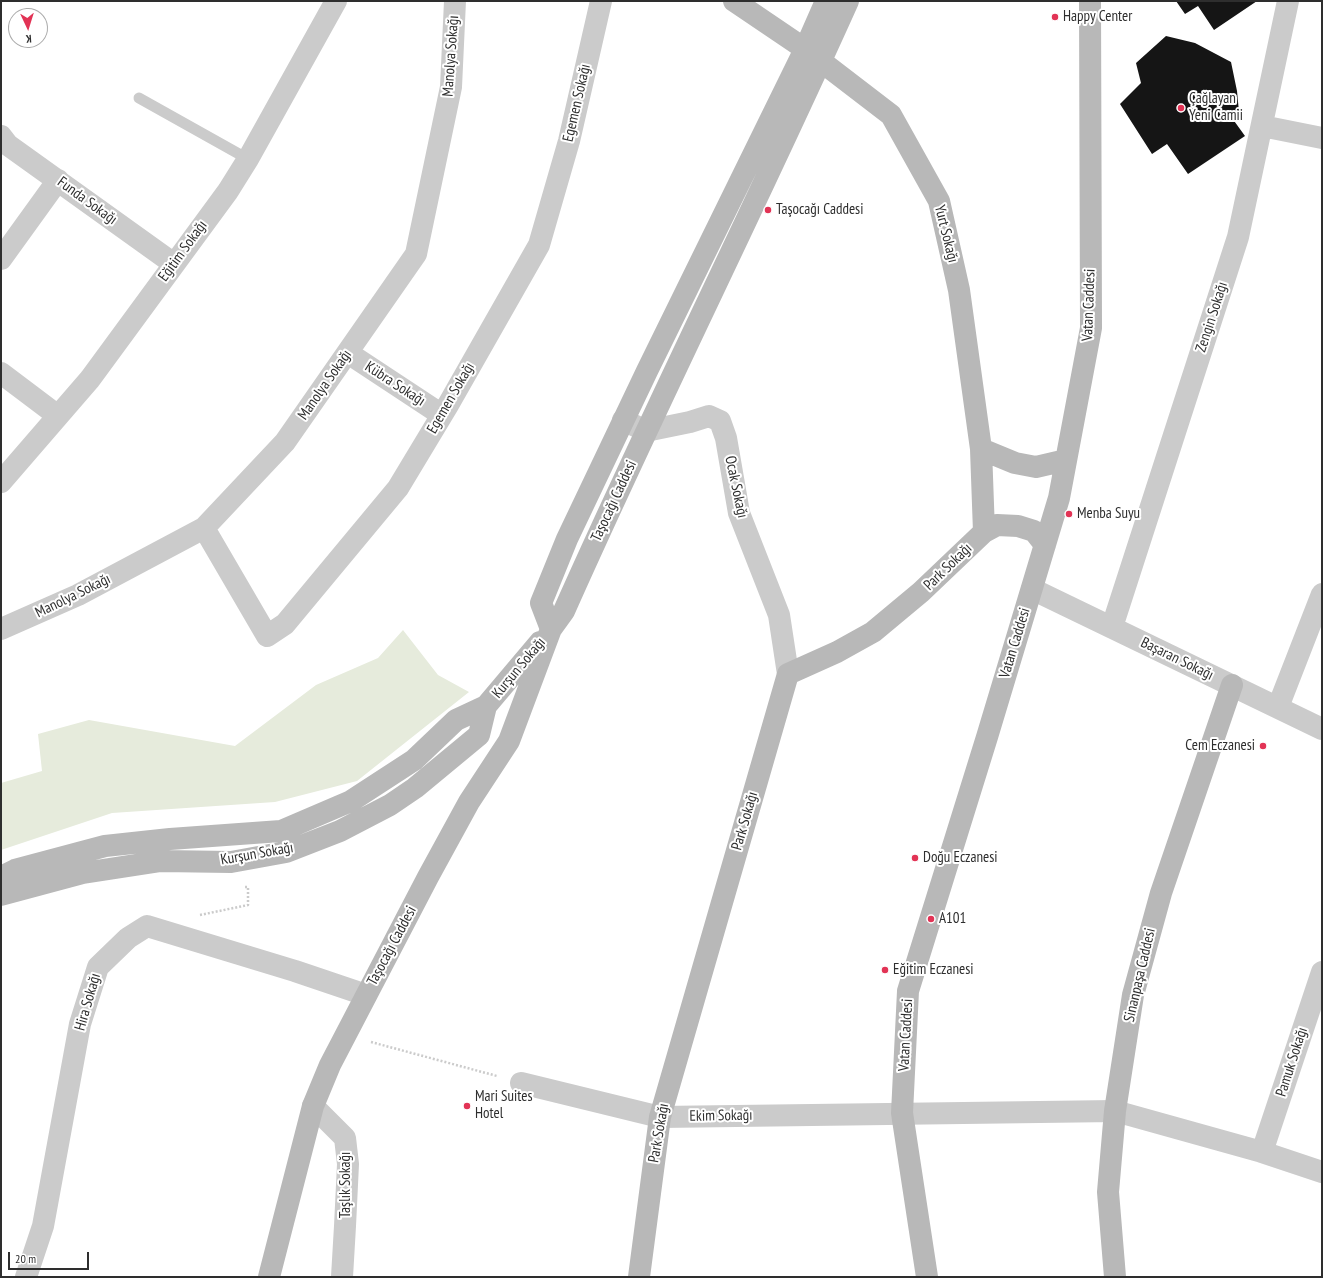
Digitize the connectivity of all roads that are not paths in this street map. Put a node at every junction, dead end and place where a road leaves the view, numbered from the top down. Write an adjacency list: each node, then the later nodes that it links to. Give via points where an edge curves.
1 (336, 1): 14 (street, Eğitim Sokağı)
2 (455, 1): 18 (street, Manolya Sokağı, via 451,87 416,254)
3 (734, 1): 9 (street, Yurt Sokağı)
4 (826, 1): 9 (street, Taşocağı Caddesi)
5 (848, 1): 9 (street, Taşocağı Caddesi)
6 (1090, 1): 25 (street, Vatan Caddesi, via 1091,328)
7 (1288, 1): 11 (street, Zengin Sokağı)
8 (598, 2): 20 (street, Egemen Sokağı, via 569,141 539,245)
9 (813, 55): 22 (street, Taşocağı Caddesi); 23 (street, Taşocağı Caddesi); 24 (street, Yurt Sokağı, via 891,115 939,201 959,290)
10 (139, 98): 14 (lane)
11 (1262, 126): 13 (street); 32 (street, Zengin Sokağı, via 1238,237)
12 (1, 136): 15 (street, Funda Sokağı, via 8,145)
13 (1322, 138)
14 (248, 158): 17 (street, Eğitim Sokağı, via 228,191)
15 (58, 180): 16 (street); 17 (street, Funda Sokağı)
16 (1, 259)
17 (174, 264): 21 (street, Eğitim Sokağı, via 90,379)
18 (348, 352): 20 (street, Kübra Sokağı); 27 (street, Manolya Sokağı, via 286,442)
19 (1, 373): 21 (street)
20 (442, 414): 27 (street, Egemen Sokağı, via 398,488 285,624 267,636)
21 (58, 416): 26 (street, Eğitim Sokağı)
22 (623, 420): 23 (street); 34 (street, Taşocağı Caddesi, via 567,539 541,603)
23 (646, 431): 34 (street, Taşocağı Caddesi, via 564,611); 35 (street, Ocak Sokağı, via 709,416 720,421 726,438 740,513 779,614)
24 (981, 449): 25 (street, via 1015,464 1036,467); 28 (street, Yurt Sokağı)
25 (1066, 460): 29 (street, Vatan Caddesi, via 1059,498)
26 (1, 482)
27 (204, 528): 33 (street, Manolya Sokağı, via 78,595)
28 (984, 532): 29 (street, Park Sokağı, via 997,525 1018,526 1034,531); 35 (street, Park Sokağı, via 921,592 873,632)
29 (1044, 545): 30 (street, Vatan Caddesi)
30 (1032, 589): 32 (street, Başaran Sokağı); 47 (street, Vatan Caddesi, via 908,991)
31 (1322, 594): 38 (street)
32 (1112, 627): 36 (street, Başaran Sokağı)
33 (1, 629)
34 (551, 629): 37 (street, Kurşun Sokağı); 43 (street, Taşocağı Caddesi, via 509,741 469,802)
35 (788, 674): 48 (street, Park Sokağı)
36 (1232, 685): 38 (street, Başaran Sokağı); 46 (street, Sinanpaşa Caddesi, via 1159,900 1133,995)
37 (486, 706): 40 (street, Kurşun Sokağı, via 456,720 414,760 351,801 281,831 105,846 15,870); 41 (street, Kurşun Sokağı, via 478,735 415,788 390,805 340,831 286,852 231,862 161,861 82,873)
38 (1278, 708): 39 (street, Başaran Sokağı)
39 (1322, 729)
40 (1, 877)
41 (1, 895)
42 (1322, 972): 49 (street, Pamuk Sokağı)
43 (366, 995): 45 (street, Taşocağı Caddesi, via 330,1065); 51 (street, Hira Sokağı, via 147,926 128,938 98,967 80,1024 43,1226)
44 (521, 1083): 48 (street, Ekim Sokağı)
45 (314, 1106): 52 (street, Taşocağı Caddesi); 53 (street, Taşlık Sokağı, via 345,1138 348,1164)
46 (1115, 1111): 47 (street, Ekim Sokağı); 49 (street, Ekim Sokağı); 56 (street, Sinanpaşa Caddesi, via 1108,1192)
47 (902, 1114): 48 (street, Ekim Sokağı); 55 (street, Vatan Caddesi)
48 (660, 1117): 54 (street, Park Sokağı)
49 (1262, 1152): 50 (street, Ekim Sokağı)
50 (1322, 1172)
51 (26, 1277)
52 (269, 1277)
53 (342, 1277)
54 (639, 1277)
55 (927, 1277)
56 (1115, 1277)

